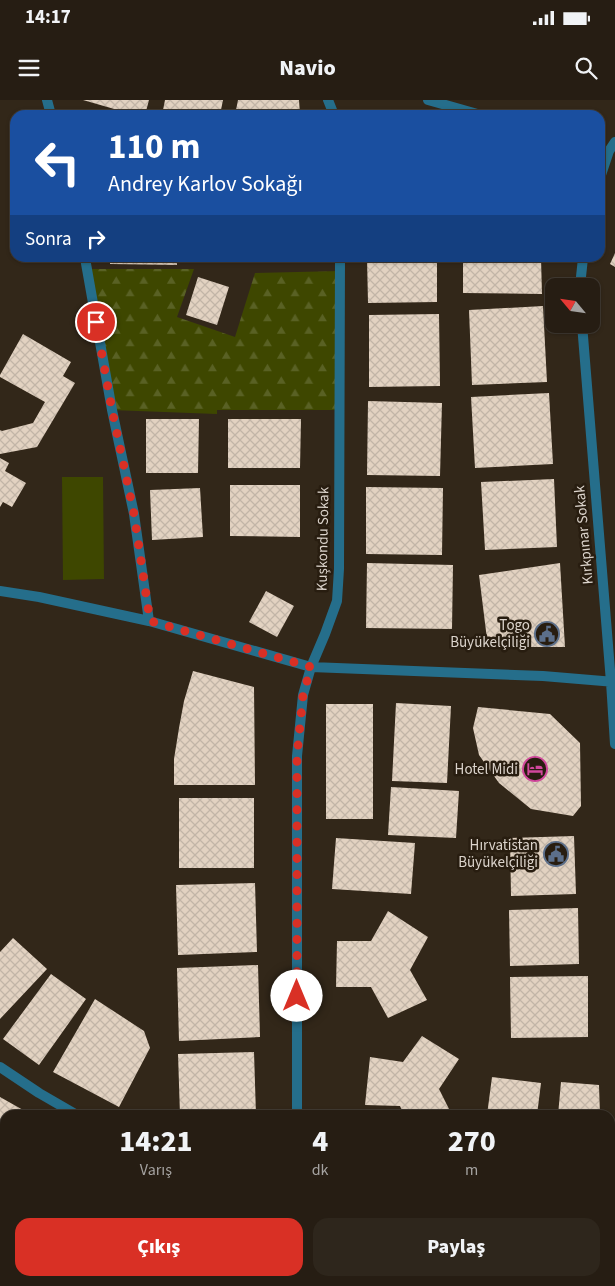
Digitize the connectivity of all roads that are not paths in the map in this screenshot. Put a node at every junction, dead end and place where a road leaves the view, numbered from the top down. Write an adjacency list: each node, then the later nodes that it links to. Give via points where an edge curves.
1 (428, 100): 2 (street)
2 (463, 110)
3 (86, 262): 9 (street, via 134,514)
4 (340, 262): 10 (street, Kuşkondu Sokak, via 337,601)
5 (583, 262): 6 (street)
6 (581, 278)
7 (583, 333): 11 (street, Kırkpınar Sokak)
8 (0, 591): 9 (street)
9 (150, 621): 10 (street)
10 (311, 667): 11 (street, via 543,676); 15 (street, Kuşkondu Sokak, via 303,695 297,756)
11 (613, 682): 12 (street, Kırkpınar Sokak)
12 (615, 744)
13 (0, 1067): 14 (street)
14 (68, 1110)
15 (297, 1110)

